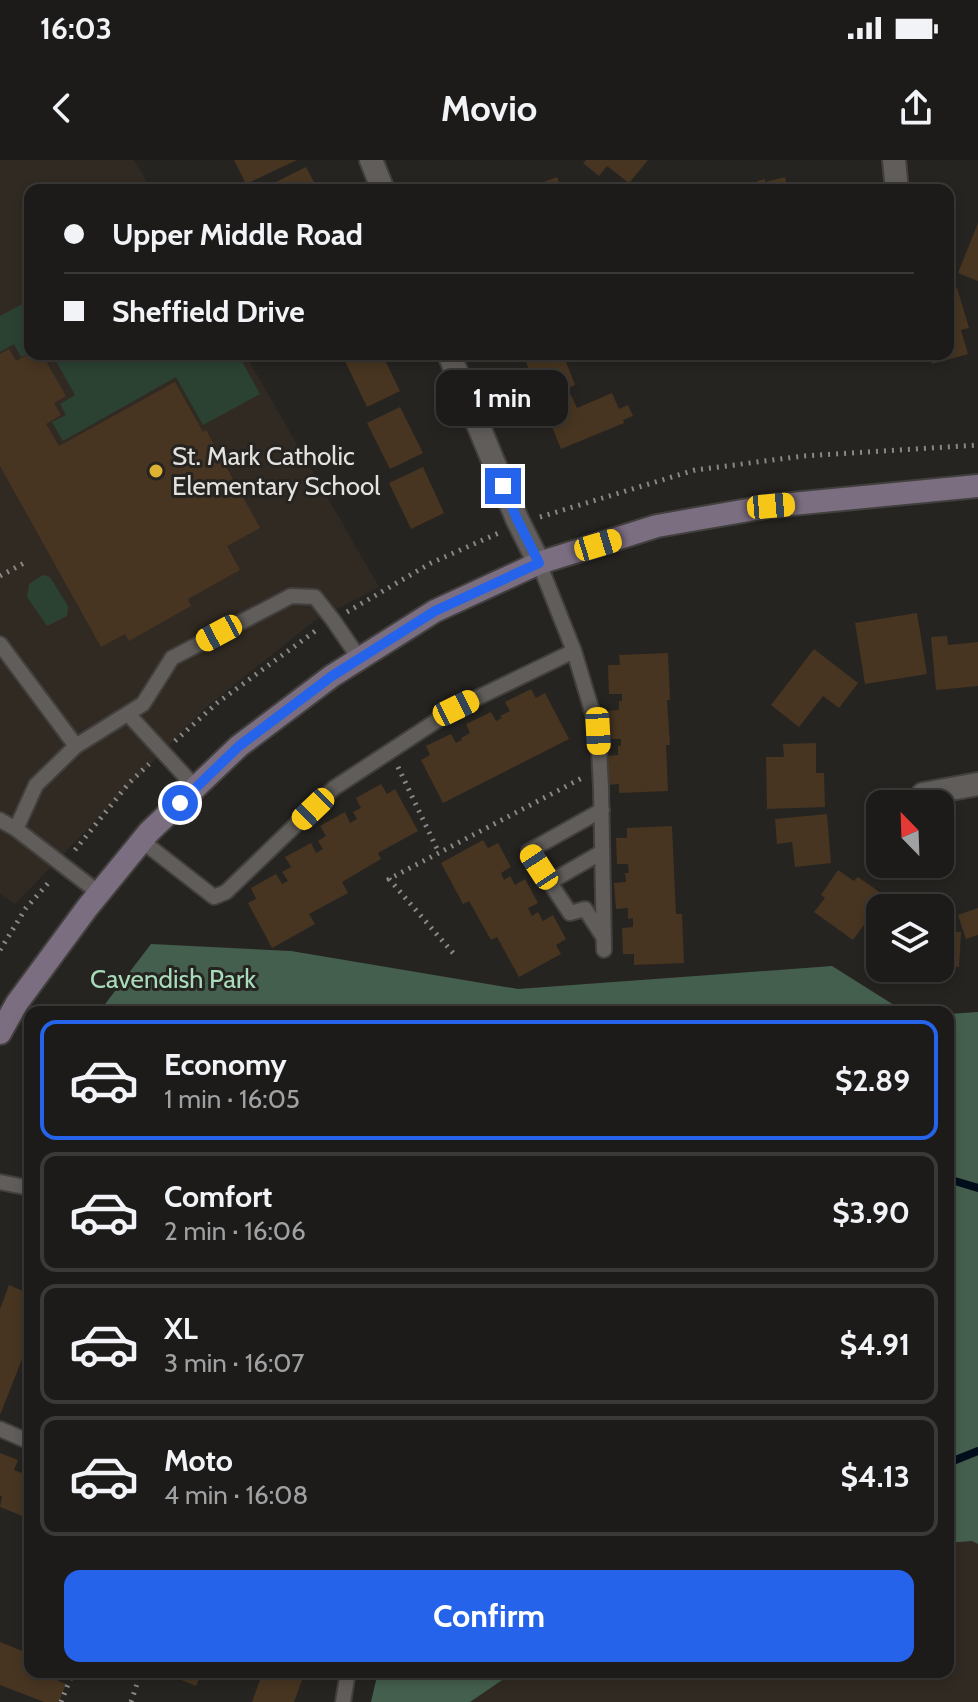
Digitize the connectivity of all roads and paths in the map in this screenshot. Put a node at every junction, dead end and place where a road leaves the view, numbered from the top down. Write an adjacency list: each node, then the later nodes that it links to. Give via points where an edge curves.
1 (372, 160): 3 (street)
2 (894, 160): 4 (street)
3 (381, 184)
4 (896, 184)
5 (451, 360): 8 (street)
6 (978, 486): 8 (main road, via 771,506 657,526)
7 (26, 562): 9 (path)
8 (539, 563): 11 (lane); 12 (main road, via 435,611)
9 (0, 576)
10 (0, 644): 14 (lane)
11 (574, 651): 15 (lane, via 456,708); 16 (lane, via 598,731)
12 (359, 658): 13 (lane, via 315,597 291,596 172,658 143,704); 18 (main road, via 239,746)
13 (128, 714): 14 (lane); 18 (lane)
14 (76, 746): 22 (lane, via 36,785)
15 (390, 751): 23 (lane, via 334,788 226,892 214,897); 25 (path)
16 (600, 769): 20 (lane); 25 (path)
17 (978, 784): 19 (street)
18 (196, 788): 23 (main road)
19 (945, 790)
20 (602, 810): 24 (lane); 26 (lane, via 529,851)
21 (0, 820): 22 (lane)
22 (16, 829): 27 (lane)
23 (142, 841): 27 (main road)
24 (602, 852): 26 (lane); 26 (lane, via 604,944 585,909 570,913)
25 (439, 853): 28 (path, via 389,879)
26 (550, 882)
27 (99, 893): 29 (main road)
28 (453, 953)
29 (0, 1033)
30 (0, 1182): 31 (lane)
31 (24, 1187)
32 (0, 1429): 33 (lane)
33 (24, 1439)
34 (71, 1678): 37 (path)
35 (139, 1678): 38 (path)
36 (347, 1678): 39 (lane)
37 (61, 1702)
38 (131, 1702)
39 (343, 1702)

